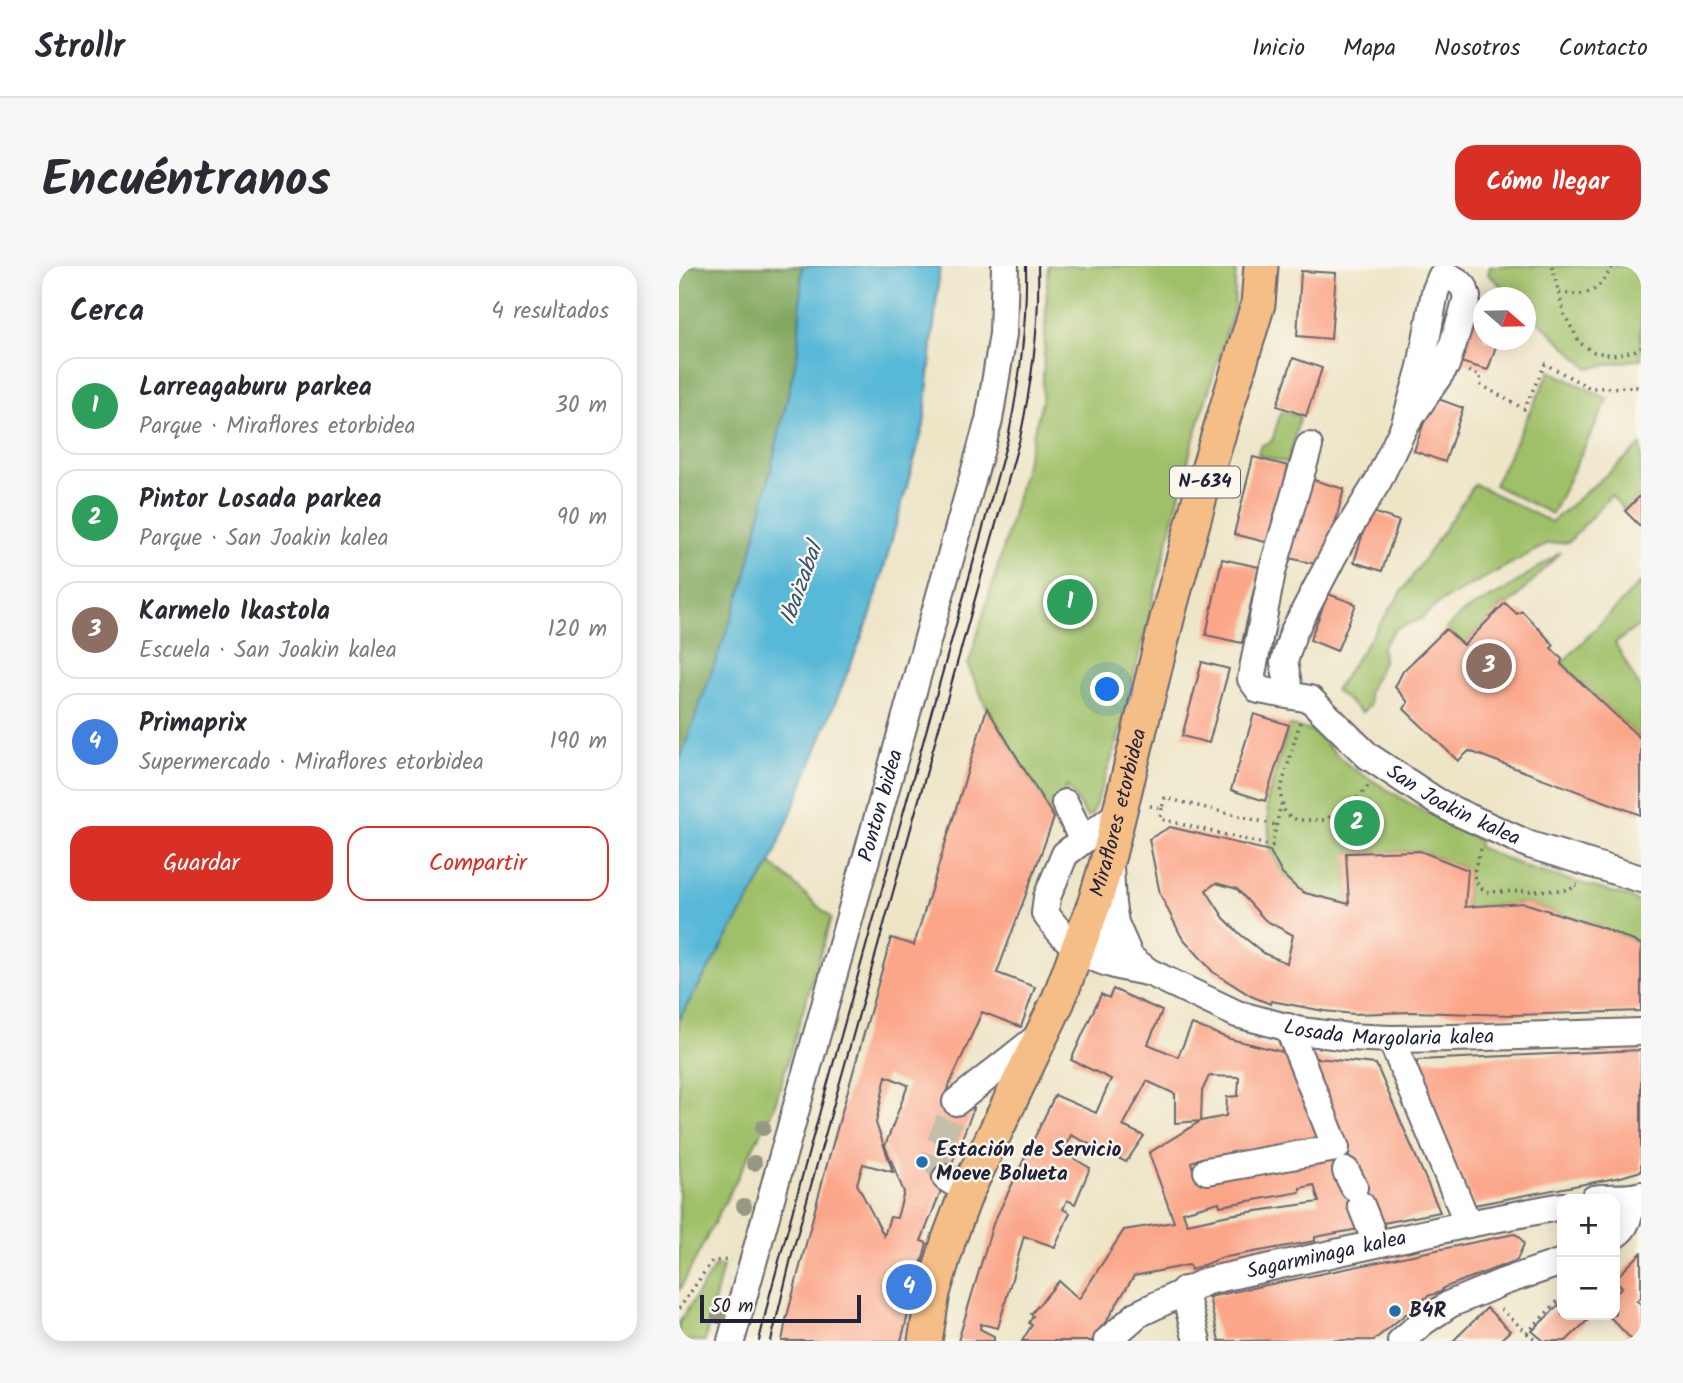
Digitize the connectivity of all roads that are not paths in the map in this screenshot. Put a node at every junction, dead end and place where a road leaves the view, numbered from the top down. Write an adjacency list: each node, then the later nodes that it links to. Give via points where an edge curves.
1 (1005, 266): 27 (street, Ponton bidea, via 1003,334 989,420)
2 (1261, 266): 7 (main road, Miraflores etorbidea / N-634, via 1258,304 1203,486 1147,698 1135,810)
3 (1404, 427): 3 (street, via 1446,365 1462,316 1467,297 1459,282 1450,277 1441,277 1435,292); 5 (street, via 1293,633 1284,662)
4 (1309, 446): 5 (street, San Joakin kalea, via 1272,572 1251,679 1259,690)
5 (1290, 695): 8 (street, San Joakin kalea, via 1310,699 1368,756 1436,801 1530,845)
6 (1065, 803): 7 (street)
7 (1096, 847): 9 (main road, Miraflores etorbidea); 9 (street, Losada Margolaria kalea, via 1065,854 1047,897 1045,913); 10 (street)
8 (1641, 879)
9 (1080, 942): 10 (street, Losada Margolaria kalea); 11 (main road, Miraflores etorbidea)
10 (1130, 965): 11 (street, via 1096,966); 12 (street, Losada Margolaria kalea, via 1237,1014)
11 (1058, 1001): 14 (main road, Miraflores etorbidea)
12 (1288, 1027): 15 (street, Losada Margolaria kalea); 18 (street)
13 (1641, 1032): 15 (street, Losada Margolaria kalea)
14 (1043, 1033): 16 (street); 28 (main road, Miraflores etorbidea, via 957,1185)
15 (1391, 1039): 21 (street)
16 (956, 1102)
17 (1207, 1171): 18 (street)
18 (1349, 1178): 22 (street)
19 (1636, 1196): 23 (street)
20 (1557, 1207): 21 (street, Sagarminaga kalea)
21 (1468, 1224): 25 (street, Sagarminaga kalea, via 1207,1280)
22 (1371, 1230)
23 (1620, 1231)
24 (1557, 1264): 30 (street, via 1450,1304)
25 (1184, 1290): 26 (street, Sagarminaga kalea, via 1138,1314); 29 (street)
26 (1113, 1338)
27 (731, 1341)
28 (925, 1341)
29 (1197, 1341)
30 (1401, 1341)

